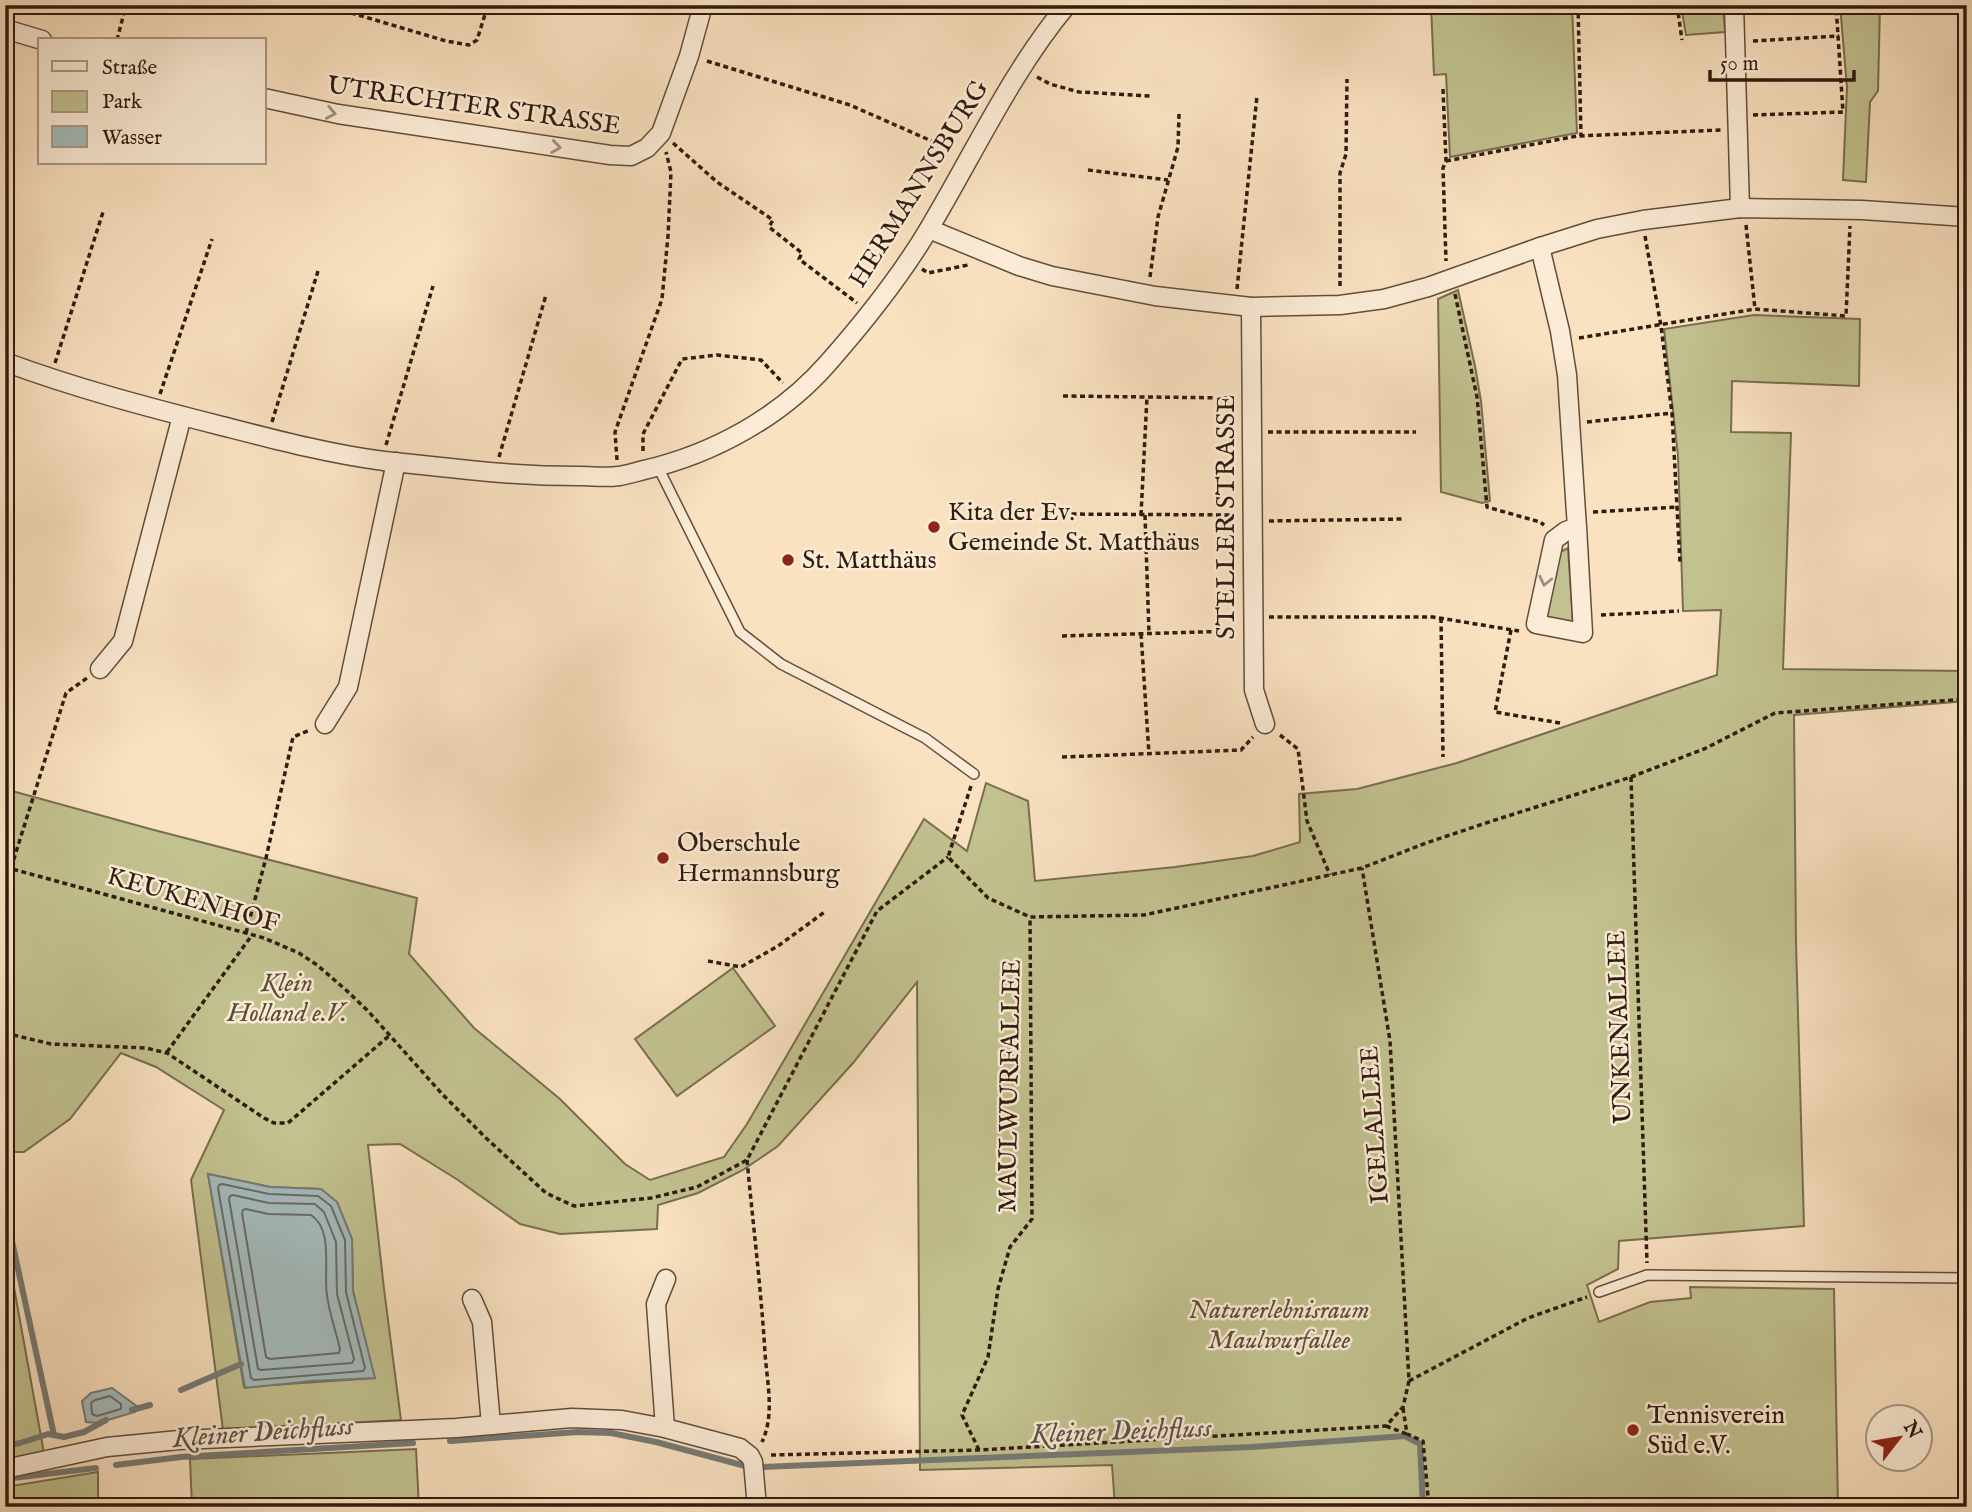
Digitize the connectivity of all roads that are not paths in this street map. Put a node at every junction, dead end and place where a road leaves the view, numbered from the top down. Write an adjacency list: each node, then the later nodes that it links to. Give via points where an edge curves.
1 (703, 5): 6 (street, UTRECHTER STRASSE, one-way to 1, via 631,156 648,148 661,133)
2 (1067, 5): 9 (street, HERMANNSBURG, via 1022,69)
3 (1734, 5): 7 (street)
4 (5, 29): 5 (street)
5 (38, 39)
6 (266, 99)
7 (1741, 208): 8 (street); 10 (street, via 1643,220)
8 (1967, 217)
9 (929, 229): 11 (street, via 1052,276); 15 (street, HERMANNSBURG, via 870,312 807,385 716,446)
10 (1540, 247): 11 (street, via 1384,299 1340,305); 16 (street, via 1567,375)
11 (1243, 306): 19 (street, STELLER STRASSE, via 1252,399 1254,690)
12 (5, 362): 13 (street, HERMANNSBURG)
13 (182, 416): 14 (street, HERMANNSBURG); 17 (street, via 123,642)
14 (389, 461): 15 (street, HERMANNSBURG, via 552,476 619,476); 18 (street, via 348,687)
15 (651, 469): 20 (lane, via 740,632 780,664 925,738)
16 (1577, 520): 16 (street, one-way to 16, via 1554,540 1535,624 1583,633)
17 (100, 669)
18 (325, 724)
19 (1265, 724)
20 (974, 774)
21 (1967, 1278): 23 (lane, via 1647,1275)
22 (666, 1279): 26 (street, via 656,1304)
23 (1599, 1292)
24 (471, 1299): 25 (street, via 482,1322)
25 (491, 1425): 26 (street, via 599,1418); 27 (street, via 179,1440 107,1447)
26 (665, 1428): 28 (street, via 740,1448 750,1456)
27 (5, 1469)
28 (757, 1507)

